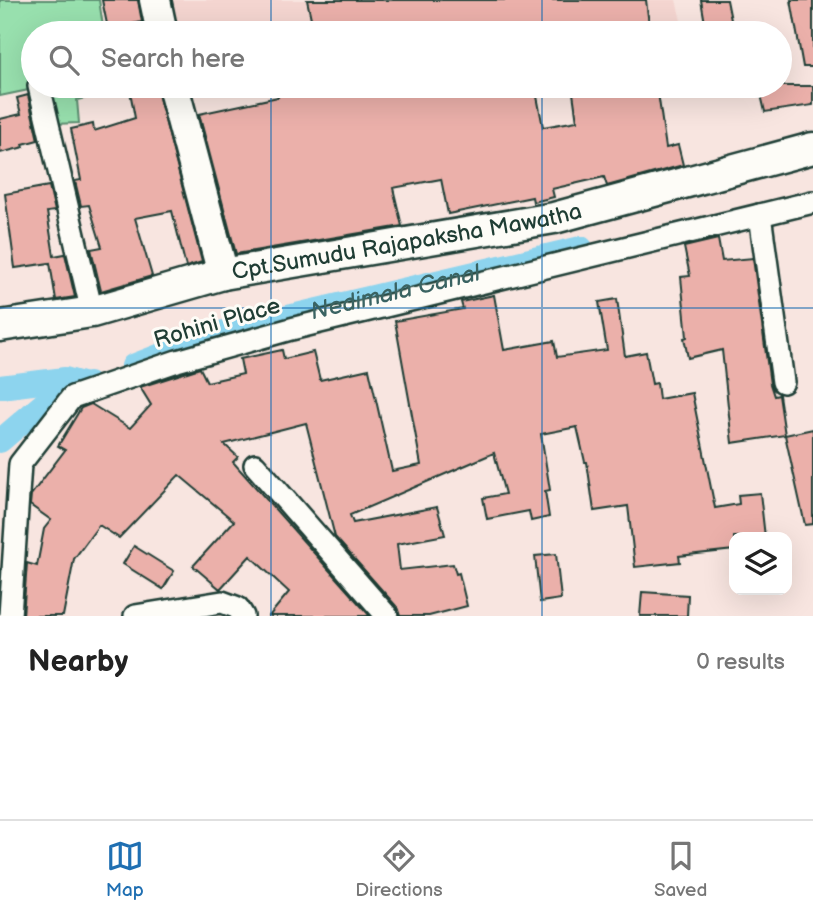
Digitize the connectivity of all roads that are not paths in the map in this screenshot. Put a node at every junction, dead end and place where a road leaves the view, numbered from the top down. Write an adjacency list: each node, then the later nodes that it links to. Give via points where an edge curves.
1 (155, 0): 2 (main road)
2 (159, 21)
3 (42, 98): 9 (street)
4 (176, 98): 8 (main road)
5 (813, 148): 8 (main road, Cpt.Sumudu Rajapaksha Mawatha, via 554,218)
6 (813, 202): 7 (street, Rohini Place)
7 (760, 215): 11 (street); 13 (street, Rohini Place, via 291,329 177,360 72,397 20,464)
8 (223, 274): 9 (main road, Cpt.Sumudu Rajapaksha Mawatha)
9 (92, 312): 10 (main road, Cpt.Sumudu Rajapaksha Mawatha)
10 (0, 326)
11 (783, 382)
12 (255, 465): 16 (street)
13 (10, 616)
14 (135, 616): 15 (street, via 222,602 238,608)
15 (243, 616)
16 (387, 616)

